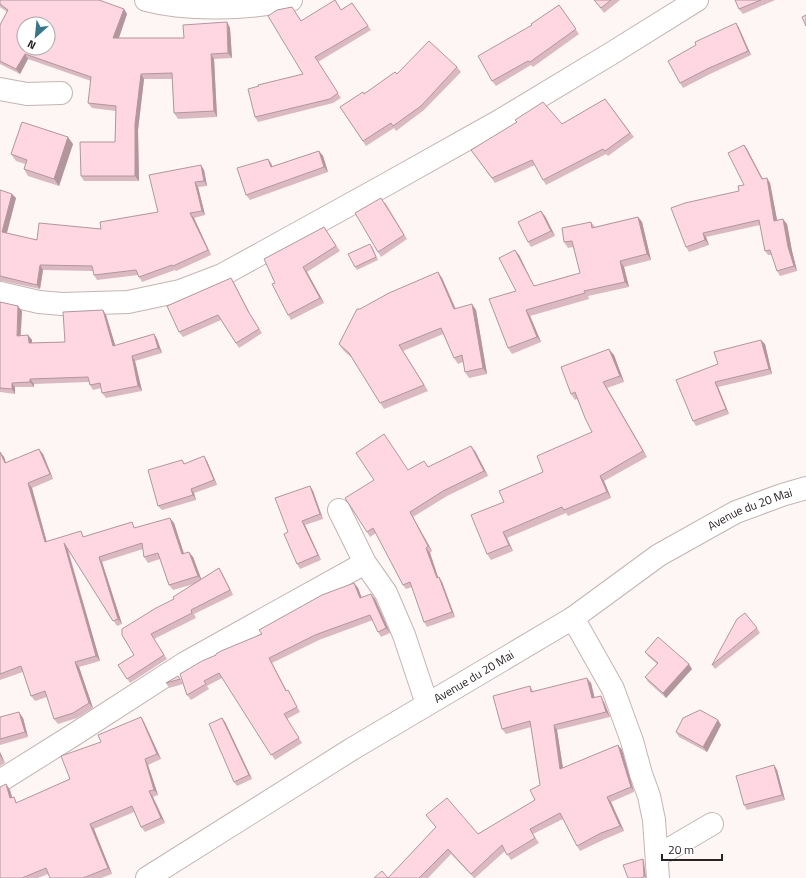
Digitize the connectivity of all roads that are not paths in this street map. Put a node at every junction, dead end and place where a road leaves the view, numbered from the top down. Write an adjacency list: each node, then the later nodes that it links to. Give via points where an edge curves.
1 (146, 0): 2 (street, via 162,5 241,7)
2 (291, 0)
3 (697, 0): 6 (street, via 501,120 222,274 180,291 128,302 62,304 39,302)
4 (0, 89): 5 (street, via 27,94)
5 (61, 93)
6 (0, 293)
7 (806, 488): 10 (street, Avenue du 20 Mai, via 736,512 659,555)
8 (339, 510): 9 (street)
9 (365, 564): 11 (street, via 386,593 404,635); 12 (street, via 185,663)
10 (573, 618): 11 (street, Avenue du 20 Mai); 14 (street, via 621,708 649,796)
11 (427, 704): 15 (street, Avenue du 20 Mai)
12 (0, 781)
13 (712, 824): 14 (street)
14 (657, 856): 16 (street)
15 (147, 878)
16 (658, 878)

